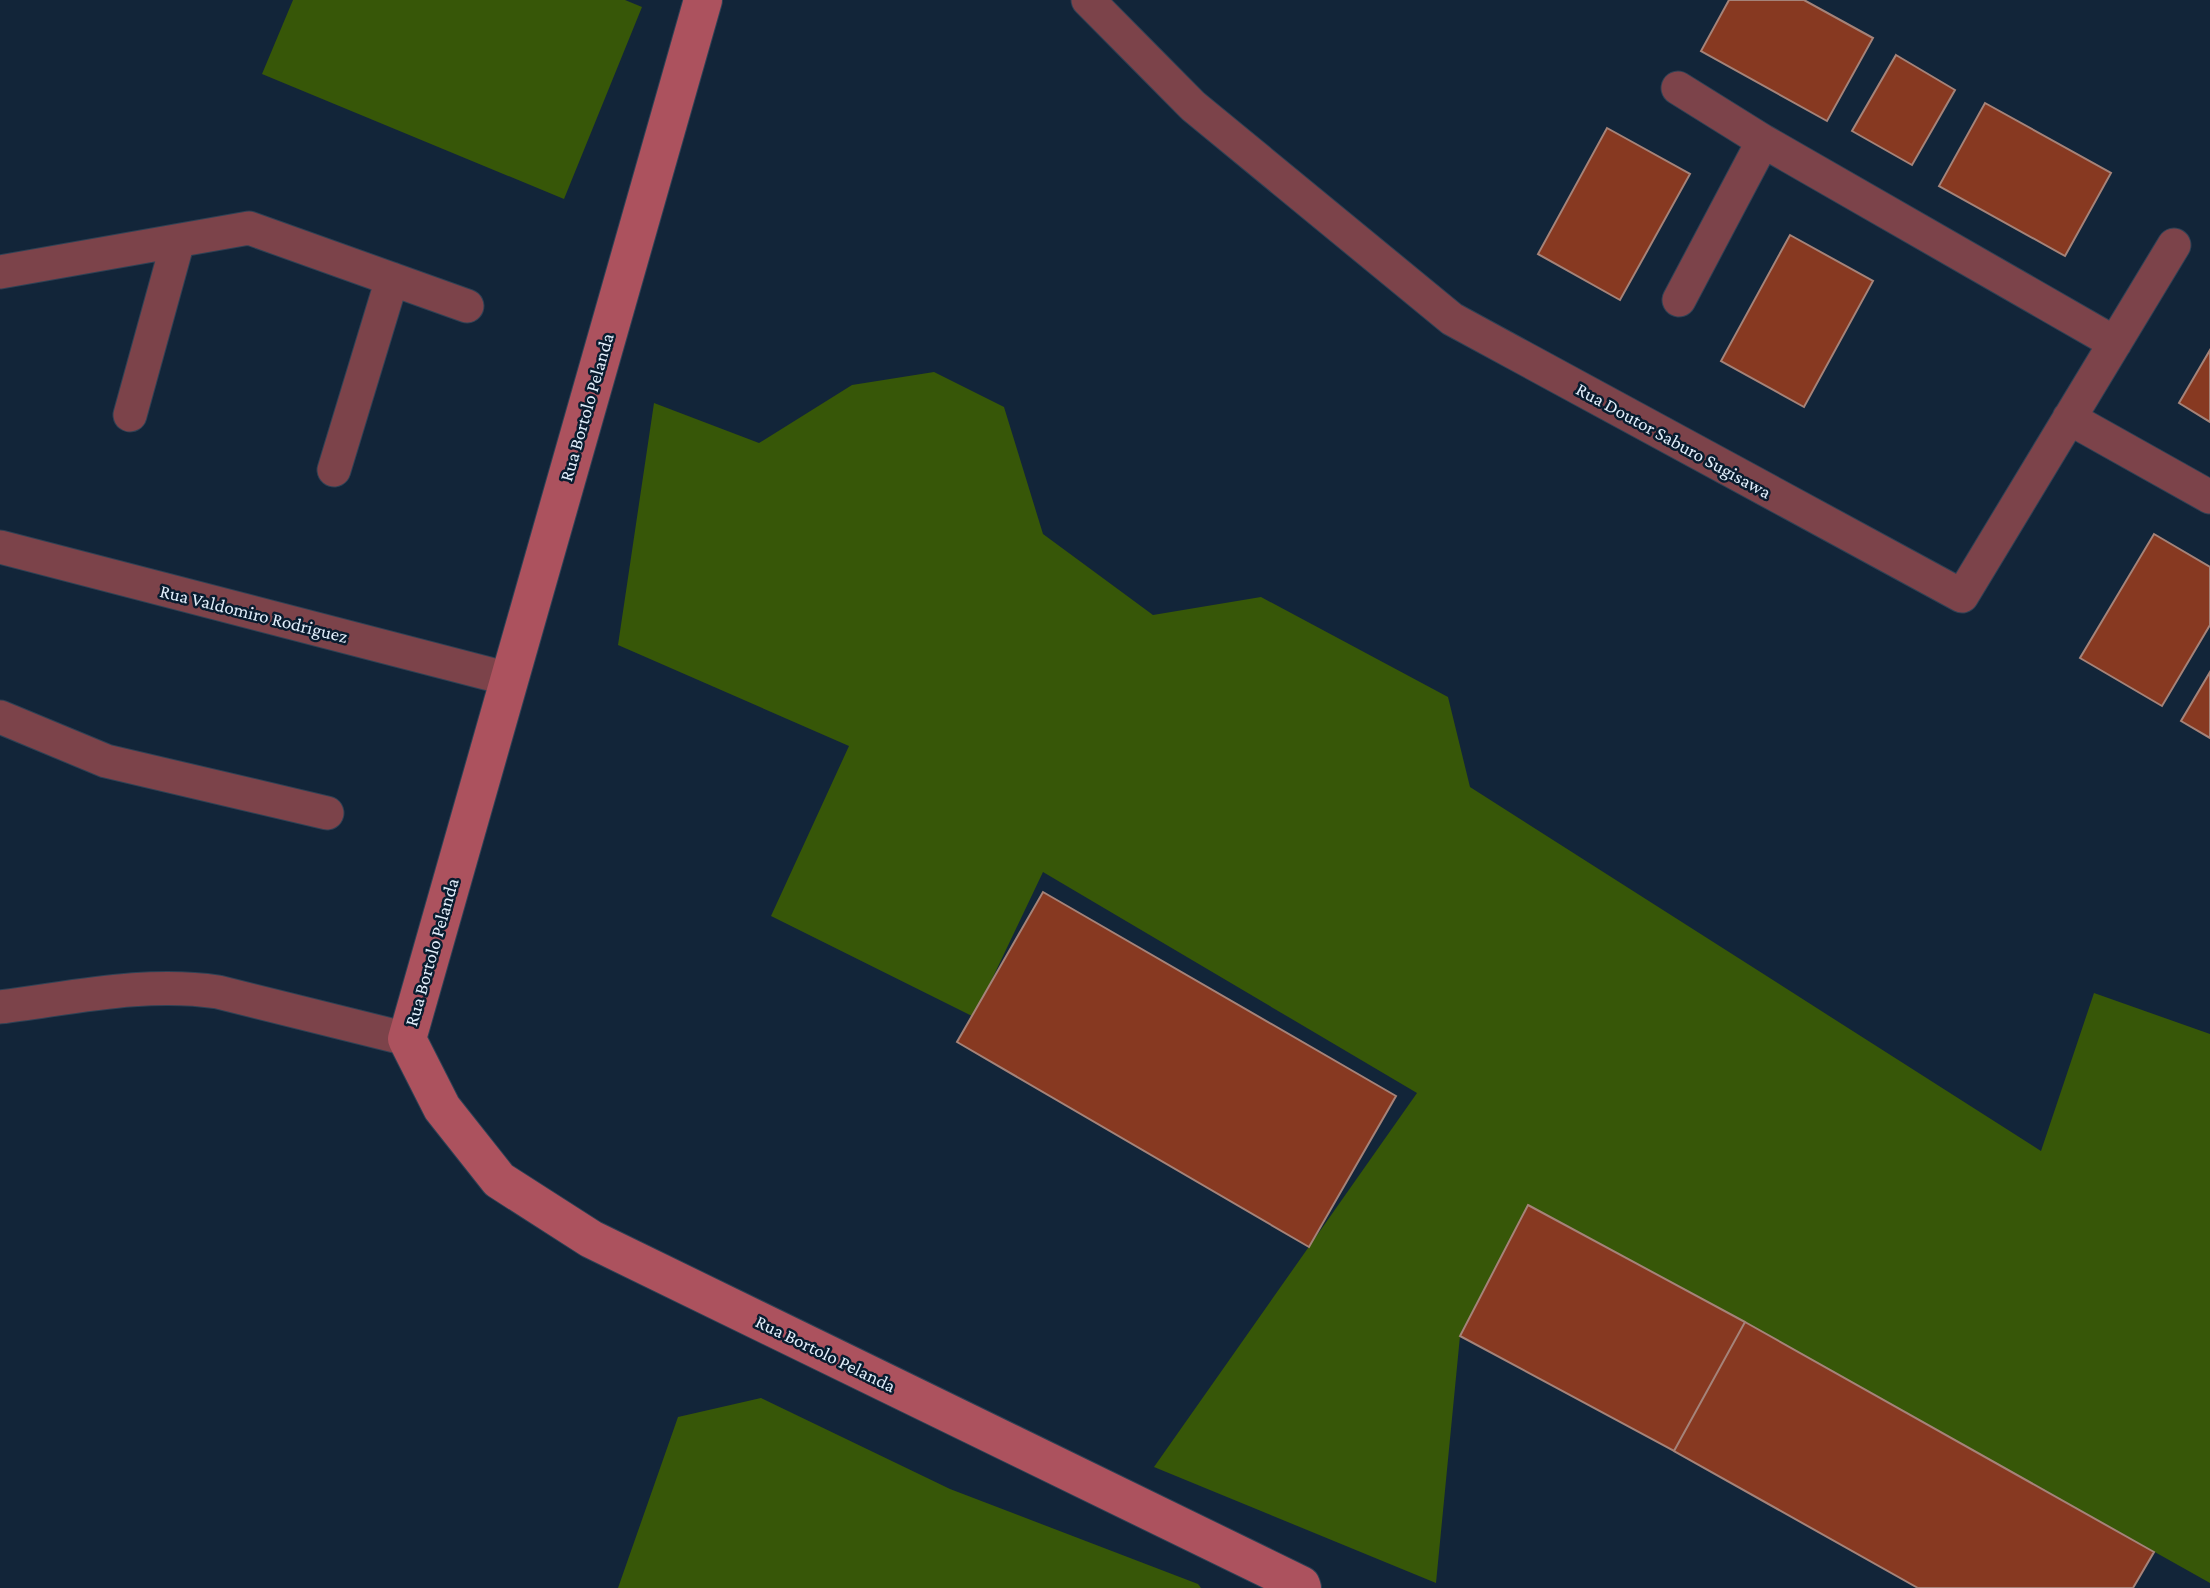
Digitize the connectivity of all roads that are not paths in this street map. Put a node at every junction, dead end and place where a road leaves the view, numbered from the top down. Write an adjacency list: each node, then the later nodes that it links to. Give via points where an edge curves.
1 (703, 0): 17 (street, Rua Bortolo Pelanda)
2 (1088, 0): 13 (street, Rua Doutor Saburo Sugisawa, via 1193,106 1452,319 1962,596)
3 (1678, 88): 4 (street)
4 (1763, 141): 9 (street); 11 (street)
5 (178, 241): 7 (street); 8 (street, via 249,228); 12 (street)
6 (2174, 245): 11 (street, Rua Doutor Saburo Sugisawa)
7 (0, 272)
8 (392, 279): 10 (street); 14 (street)
9 (1679, 300)
10 (467, 306)
11 (2115, 344): 13 (street, Rua Doutor Saburo Sugisawa)
12 (130, 415)
13 (2069, 418): 15 (street)
14 (334, 470)
15 (2210, 497)
16 (0, 547): 17 (street, Rua Valdomiro Rodriguez)
17 (509, 678): 21 (street, Rua Bortolo Pelanda)
18 (0, 717): 19 (street, via 106,761)
19 (327, 813)
20 (0, 1007): 21 (street, via 112,992 189,988)
21 (407, 1039): 22 (street, Rua Bortolo Pelanda, via 442,1108 499,1180 591,1239)
22 (1303, 1587)

